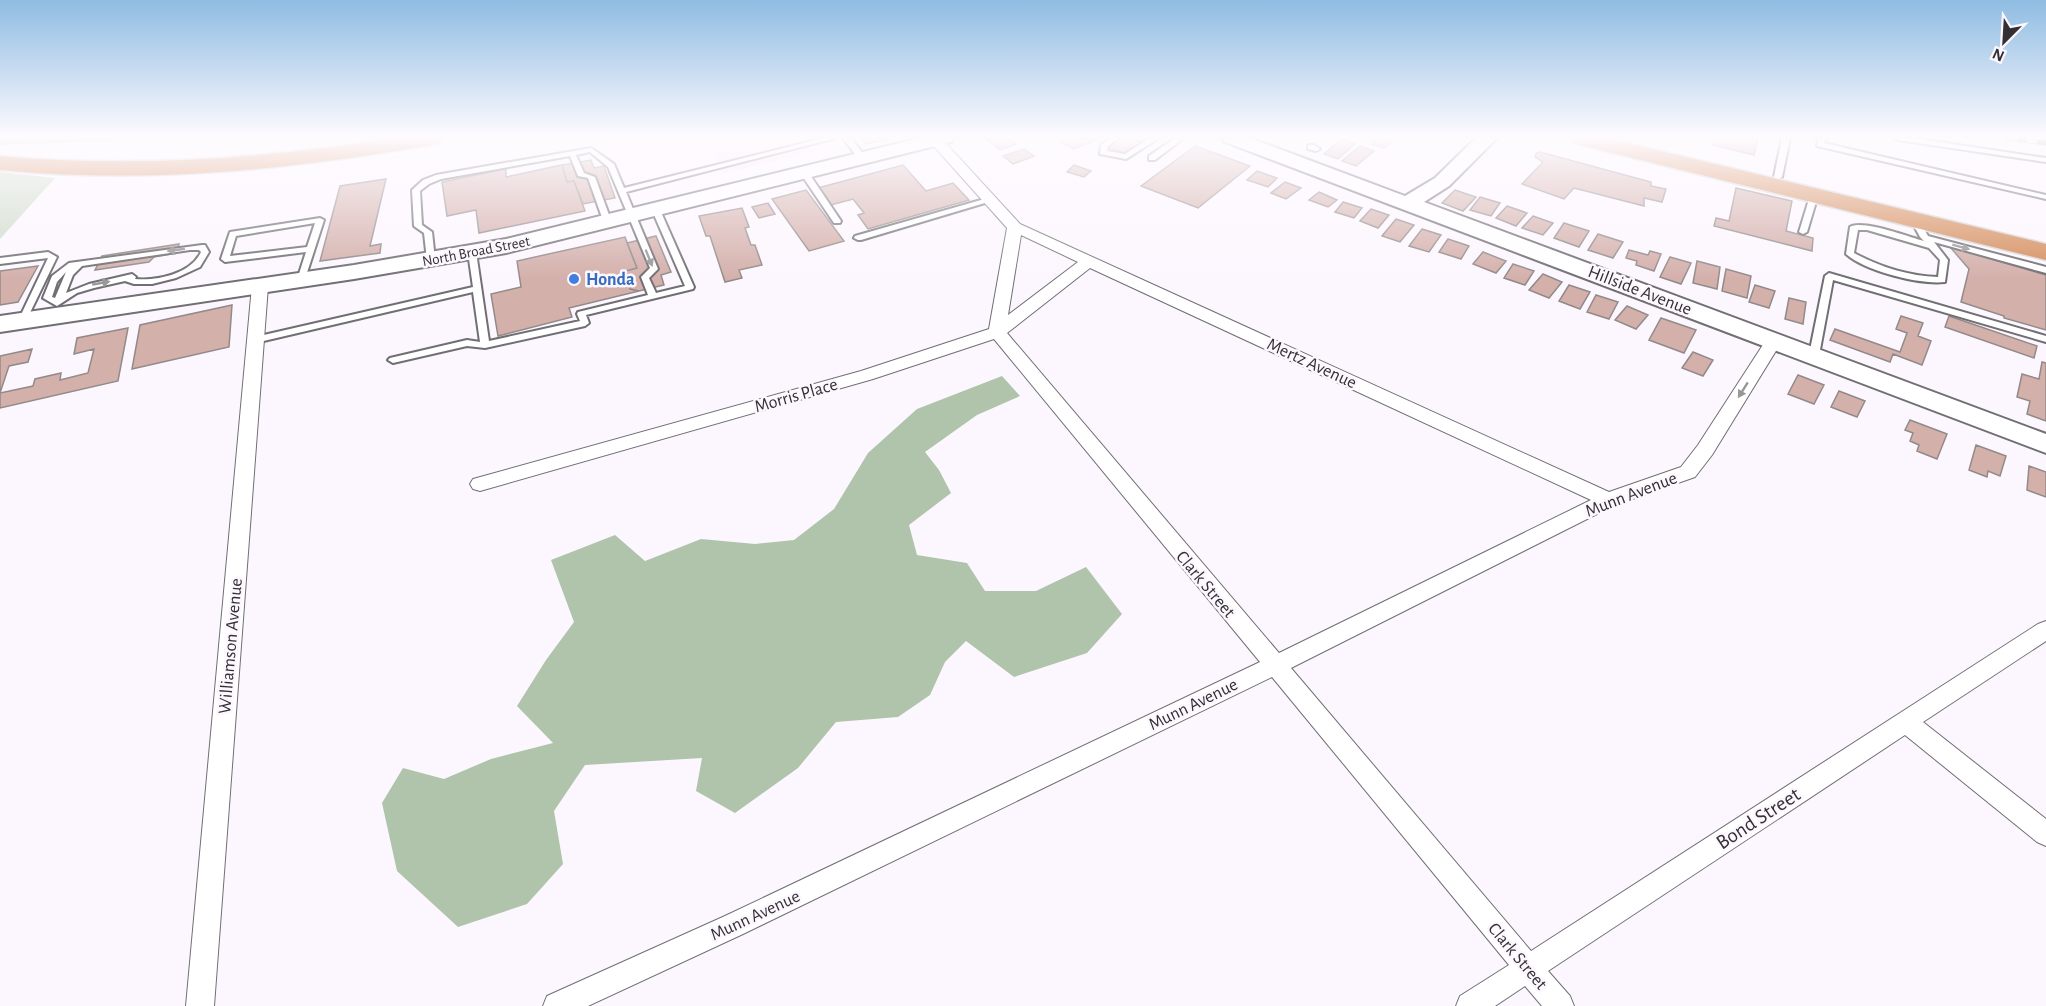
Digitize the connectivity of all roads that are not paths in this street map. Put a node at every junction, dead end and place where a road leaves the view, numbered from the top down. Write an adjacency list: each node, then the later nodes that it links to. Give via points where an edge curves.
1 (422, 185): 31 (lane, via 416,190 418,226 428,232)
2 (594, 185): 21 (lane)
3 (619, 185): 13 (lane)
4 (646, 185): 13 (lane)
5 (760, 185): 18 (main road, North Broad Street)
6 (812, 185): 20 (lane)
7 (978, 185): 16 (street)
8 (1359, 185): 17 (main road, Hillside Avenue)
9 (1437, 185): 17 (main road)
10 (1773, 185): 14 (highway)
11 (1811, 185): 26 (highway)
12 (1995, 185): 15 (lane)
13 (622, 191): 19 (lane)
14 (1814, 195): 23 (highway); 24 (lane)
15 (2046, 197)
16 (991, 200): 22 (street); 25 (lane)
17 (1408, 203): 44 (main road, Hillside Avenue)
18 (656, 210): 19 (main road, North Broad Street); 38 (lane, via 690,287)
19 (633, 216): 21 (main road, North Broad Street); 38 (lane, one-way to 38, via 654,269 645,277)
20 (837, 221)
21 (608, 223): 29 (main road, North Broad Street)
22 (1015, 227): 32 (street, Mertz Avenue); 41 (street)
23 (1920, 228): 27 (lane); 30 (highway); 34 (lane, one-way to 34)
24 (1803, 232)
25 (858, 238)
26 (2046, 242)
27 (1933, 246): 27 (lane, via 1944,260 1942,280 1925,280 1861,261 1850,254 1854,227)
28 (311, 249): 28 (lane, via 320,220 233,234 225,260); 35 (lane)
29 (472, 252): 31 (main road, North Broad Street); 37 (lane)
30 (2046, 252)
31 (431, 260): 35 (main road, North Broad Street)
32 (1090, 260): 41 (street, Morris Place); 50 (street, Mertz Avenue)
33 (0, 261): 40 (lane, via 52,255)
34 (2046, 270)
35 (302, 280): 36 (main road, North Broad Street)
36 (260, 286): 39 (main road, North Broad Street); 43 (street, Williamson Avenue)
37 (476, 289): 43 (lane); 45 (lane)
38 (653, 296): 45 (lane, via 581,314 585,323)
39 (53, 310): 39 (lane, one-way to 39, via 64,296 93,284 200,263 205,252 202,247 81,264 69,274); 40 (main road, North Broad Street)
40 (11, 322)
41 (997, 332): 49 (street, Morris Place, via 867,375); 52 (street, Clark Street)
42 (2046, 339): 46 (lane, via 1829,276)
43 (255, 340): 56 (street, Williamson Avenue)
44 (1774, 341): 46 (main road, Hillside Avenue); 50 (street, Munn Avenue, one-way to 50, via 1688,472)
45 (485, 345): 47 (lane, via 466,343)
46 (1814, 355): 48 (main road, Hillside Avenue)
47 (393, 360)
48 (2046, 444)
49 (480, 484)
50 (1608, 500): 52 (street, Munn Avenue)
51 (2046, 630): 53 (street, Bond Street)
52 (1274, 665): 55 (street, Clark Street); 57 (street, Munn Avenue)
53 (1906, 722): 54 (street); 55 (street, Bond Street)
54 (2046, 834)
55 (1529, 969): 58 (street, Bond Street); 59 (street, Clark Street)
56 (200, 1006)
57 (557, 1006)
58 (1470, 1006)
59 (1560, 1006)

